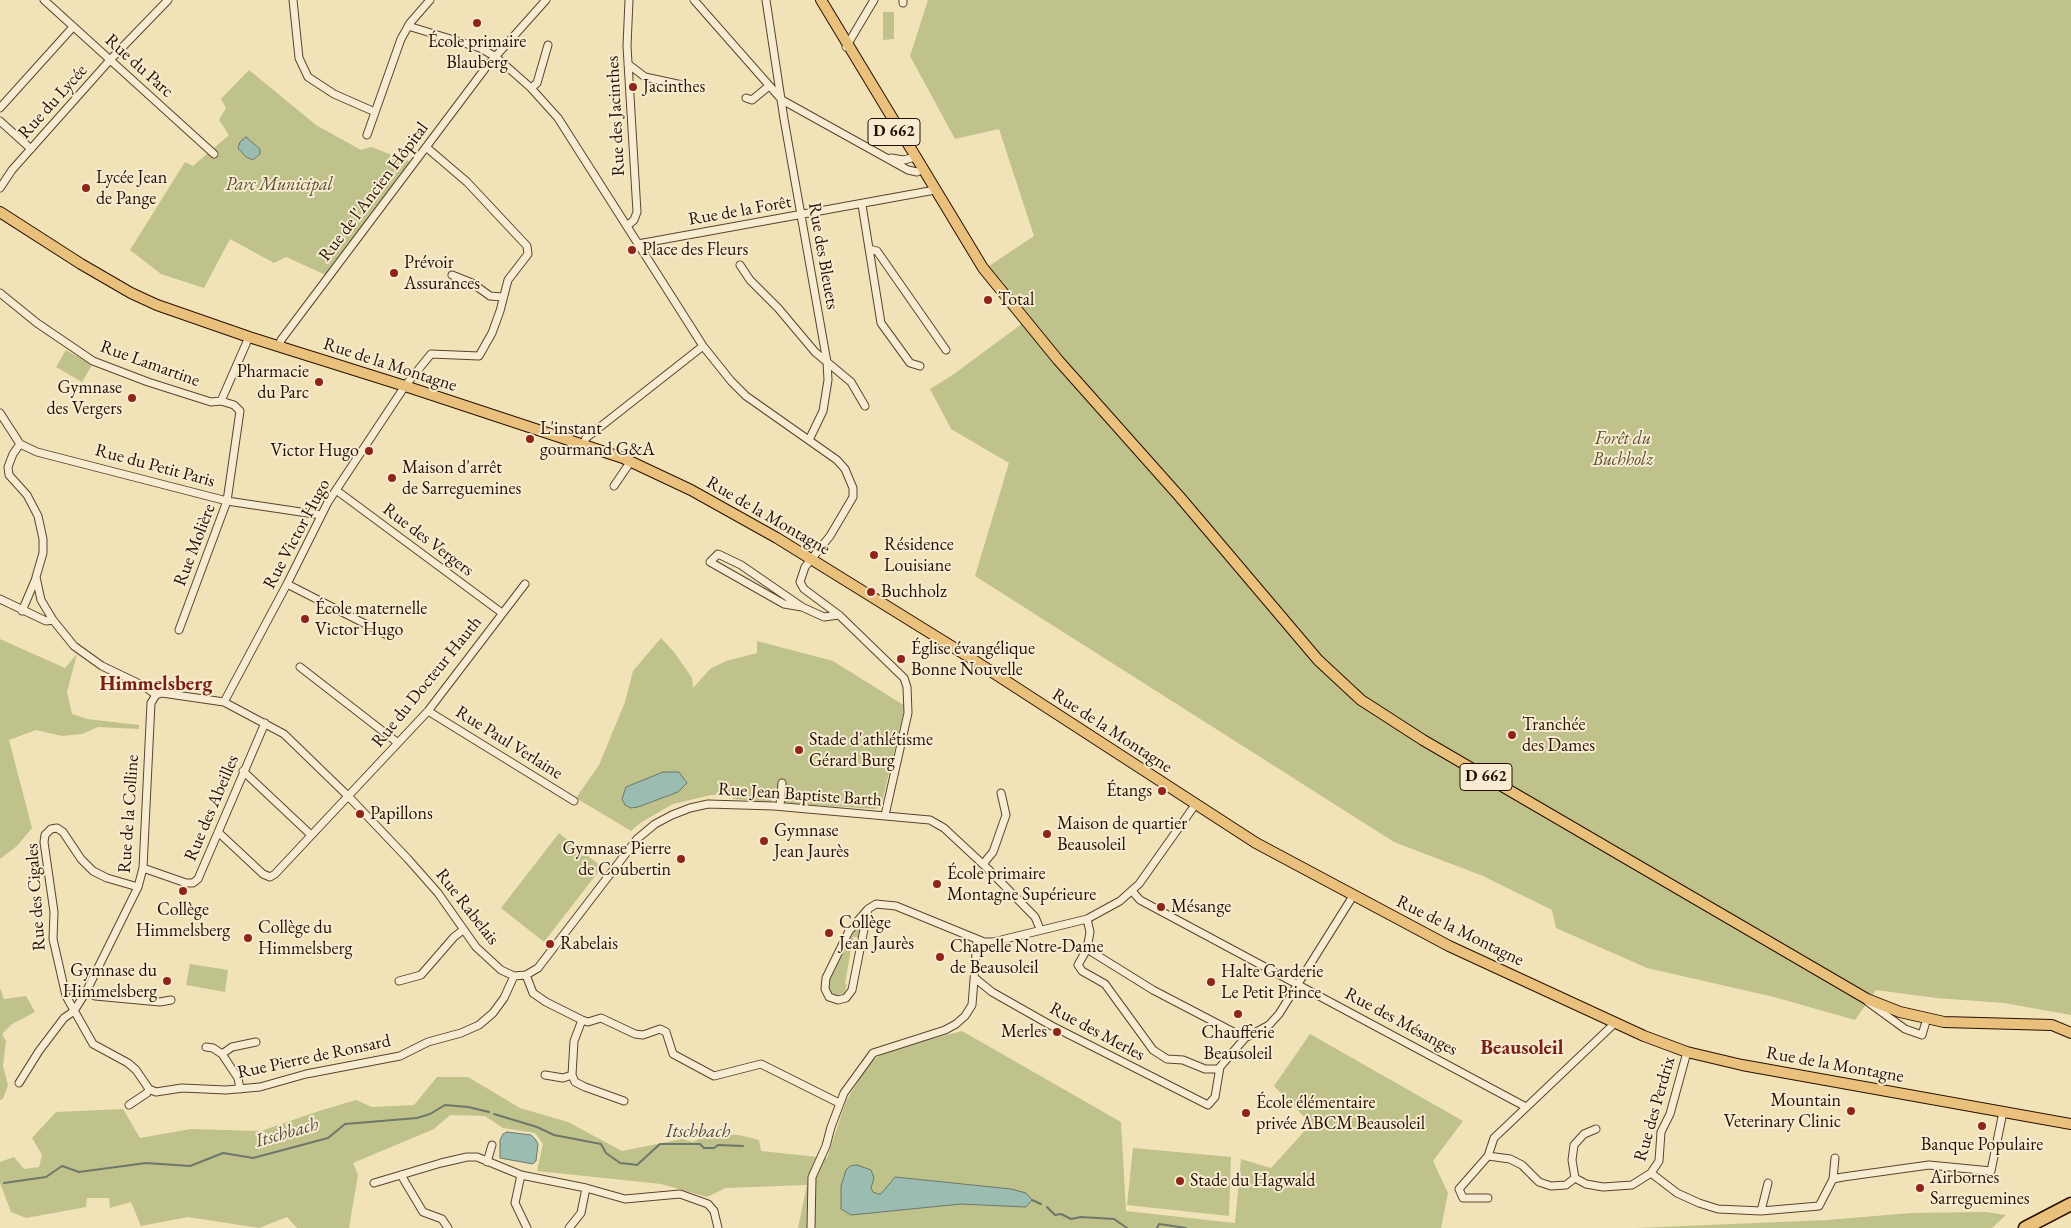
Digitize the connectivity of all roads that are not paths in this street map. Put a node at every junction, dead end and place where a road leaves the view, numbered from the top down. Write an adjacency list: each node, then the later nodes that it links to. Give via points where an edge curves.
1 (44, 0): 12 (street, Rue du Parc)
2 (166, 0): 17 (street, Rue du Lycée)
3 (293, 0): 26 (street, via 299,58 308,77 334,94)
4 (430, 0): 13 (street)
5 (546, 0): 16 (street, Rue de l'Ancien Hôpital)
6 (629, 0): 18 (street, Rue des Jacinthes)
7 (694, 0): 20 (street)
8 (766, 0): 19 (street, Rue des Bleuets)
9 (817, 0): 15 (main road, D 662)
10 (821, 0): 15 (main road, D 662)
11 (874, 0): 15 (street)
12 (73, 26): 17 (street, Rue du Parc); 25 (street)
13 (408, 26): 16 (street, via 480,48); 26 (street)
14 (548, 46): 22 (street, via 537,83)
15 (847, 46): 33 (main road, D 662)
16 (496, 57): 22 (street); 29 (street, Rue de l'Ancien Hôpital)
17 (110, 60): 30 (street, Rue du Lycée); 31 (street, Rue du Parc)
18 (628, 64): 21 (street, via 645,77); 40 (street, Rue des Jacinthes, via 637,212)
19 (777, 74): 20 (street); 24 (street, Rue des Bleuets)
20 (766, 83): 23 (street, via 752,100); 24 (street)
21 (682, 85)
22 (531, 88): 40 (street, via 558,118)
23 (746, 98)
24 (782, 100): 32 (street); 39 (street, Rue des Bleuets)
25 (0, 108)
26 (374, 112): 28 (street)
27 (0, 121): 30 (street)
28 (367, 135)
29 (426, 147): 46 (street, via 467,182 527,246 528,254 508,280); 49 (street, Rue de l'Ancien Hôpital, via 281,340)
30 (32, 149): 35 (street, Rue du Lycée)
31 (214, 154)
32 (888, 158): 33 (street); 34 (street, via 908,170)
33 (912, 158): 34 (main road, D 662)
34 (920, 171): 36 (main road, D 662)
35 (0, 188)
36 (932, 191): 37 (street, Rue de la Forêt); 112 (main road, D 662, via 976,259 1027,324 1318,660 1361,700 1423,740)
37 (862, 205): 39 (street, Rue de la Forêt); 42 (street)
38 (0, 212): 47 (main road, Rue de la Montagne, via 131,293)
39 (801, 216): 41 (street, Rue de la Forêt); 51 (street, Rue des Bleuets)
40 (627, 226): 41 (street)
41 (638, 244): 48 (street)
42 (869, 249): 50 (street, via 877,251); 52 (street, via 881,323 910,363)
43 (740, 265): 51 (street, via 750,280)
44 (452, 275): 46 (street, via 472,283 490,296)
45 (0, 293): 54 (street, Rue Lamartine, via 93,361 211,402)
46 (502, 297): 53 (street, Rue Victor Hugo, via 492,333 479,356 431,354)
47 (249, 337): 49 (main road, Rue de la Montagne); 54 (street)
48 (704, 346): 57 (street, via 746,396); 59 (street, via 586,438)
49 (279, 347): 53 (main road, Rue de la Montagne)
50 (946, 350)
51 (827, 362): 55 (street, via 851,382); 57 (street, Rue des Bleuets, via 823,411)
52 (920, 366)
53 (405, 386): 59 (main road, Rue de la Montagne); 62 (street, Rue Victor Hugo)
54 (221, 401): 63 (street, Rue Molière, via 240,410)
55 (865, 406)
56 (0, 413): 58 (street)
57 (808, 440): 65 (street, via 845,469 853,497)
58 (20, 444): 63 (street, Rue du Petit Paris, via 37,452); 66 (street, via 8,467 9,475 27,495 38,516 43,553)
59 (583, 444): 60 (main road, Rue de la Montagne)
60 (631, 462): 61 (street); 65 (main road, Rue de la Montagne, via 691,490)
61 (614, 486)
62 (336, 490): 64 (street, Rue Victor Hugo); 74 (street, Rue des Vergers)
63 (228, 501): 64 (street, Rue du Petit Paris); 77 (street, Rue Molière)
64 (321, 515): 67 (street, Rue Victor Hugo)
65 (812, 560): 75 (street, via 805,567 800,582 804,589); 90 (main road, Rue de la Montagne, via 985,667)
66 (36, 577): 69 (street); 71 (street)
67 (288, 584): 78 (street); 81 (street, Rue Victor Hugo)
68 (525, 584): 74 (street, Rue du Docteur Hauth)
69 (27, 598): 71 (street); 73 (street)
70 (0, 599): 73 (street)
71 (41, 600): 76 (street)
72 (802, 607): 72 (street, via 784,604 710,562 718,554); 75 (street, via 824,616)
73 (22, 611): 76 (street, via 46,621)
74 (502, 614): 82 (street, Rue du Docteur Hauth)
75 (839, 615): 92 (street, via 904,678 907,688 908,713)
76 (53, 620): 80 (street, via 74,646 102,666)
77 (179, 630)
78 (387, 635)
79 (300, 667): 84 (street)
80 (156, 695): 81 (street, Rue Rabelais, via 162,693); 96 (street, Rue de la Colline, via 151,703)
81 (224, 702): 83 (street, Rue Rabelais)
82 (428, 710): 84 (street, Rue du Docteur Hauth); 89 (street, Rue Paul Verlaine)
83 (265, 723): 85 (street, Rue des Abeilles); 88 (street, Rue Rabelais, via 284,734)
84 (398, 744): 88 (street, Rue du Docteur Hauth)
85 (243, 771): 93 (street, Rue des Abeilles); 94 (street)
86 (782, 783): 91 (street)
87 (1001, 794): 95 (street, via 1006,815 994,852)
88 (349, 797): 94 (street, Rue du Docteur Hauth); 103 (street, Rue Rabelais, via 438,893)
89 (574, 801)
90 (1195, 804): 98 (street); 99 (main road, Rue de la Montagne, via 1256,843)
91 (780, 806): 92 (street, Rue Jean Baptiste Barth); 106 (street, Rue Jean Baptiste Barth, via 708,804 690,808 655,824 637,839 538,968)
92 (885, 815): 95 (street, Rue Jean Baptiste Barth, via 930,820 944,828)
93 (218, 832): 94 (street, Rue du Docteur Hauth, via 270,877); 96 (street, Rue des Abeilles, via 198,879 192,883)
94 (311, 835)
95 (983, 864): 102 (street, Rue Jean Baptiste Barth, via 1035,917)
96 (144, 868): 97 (street, Rue de la Colline)
97 (138, 887): 111 (street, Rue de la Colline); 114 (street, Rue des Cigales, via 94,871 57,828 45,835 54,912 54,947 66,996)
98 (1132, 891): 101 (street); 110 (street, Rue des Mésanges, via 1140,900)
99 (1353, 896): 110 (street); 117 (main road, Rue de la Montagne, via 1449,946)
100 (868, 909): 100 (street, via 849,931 826,978 825,989 829,997 846,998 852,990); 104 (street, via 876,904 896,906)
101 (1088, 919): 102 (street); 105 (street)
102 (1040, 929): 104 (street, via 994,942)
103 (463, 930): 107 (street, Rue Rabelais, via 501,970); 109 (street, via 421,975)
104 (977, 941): 108 (street)
105 (1088, 949): 119 (street, via 1153,990); 124 (street, via 1078,965 1082,971 1105,984 1154,1050 1176,1061)
106 (526, 975): 107 (street); 116 (street, via 534,993)
107 (514, 976): 129 (street, Rue Pierre de Ronsard, via 493,1013 479,1025 461,1033 428,1042 400,1056)
108 (976, 979): 124 (street, Rue des Merles, via 992,992 1052,1026 1208,1105 1215,1097); 131 (street, via 972,1005 956,1024 873,1053)
109 (399, 981)
110 (1298, 984): 119 (street, via 1269,1025); 133 (street, Rue des Mésanges)
111 (86, 992): 113 (street, via 95,996); 114 (street, Rue de la Colline)
112 (1857, 993): 115 (main road, D 662, via 1900,1012); 115 (street, via 1905,1029 1922,1035)
113 (171, 1000)
114 (74, 1010): 127 (street, Rue de la Colline, via 64,1018); 128 (street, via 93,1044 136,1070)
115 (1927, 1018): 118 (main road, D 662, via 1944,1022 2052,1025)
116 (582, 1020): 125 (street, via 574,1041); 131 (street, via 588,1022 601,1018 643,1035 660,1029 666,1032 674,1054 714,1076 761,1064)
117 (1616, 1022): 122 (main road, Rue de la Montagne); 133 (street)
118 (2071, 1034)
119 (1245, 1038): 124 (street)
120 (256, 1042): 123 (street, via 232,1047)
121 (206, 1047): 123 (street)
122 (1687, 1052): 134 (main road, Rue de la Montagne, via 1742,1065); 141 (street, Rue des Perdrix, via 1670,1114 1661,1132 1659,1161)
123 (222, 1054): 129 (street, via 238,1078)
124 (1219, 1070)
125 (572, 1074): 126 (street, via 563,1078); 130 (street, via 575,1082)
126 (545, 1075)
127 (19, 1083)
128 (150, 1089): 129 (street, Rue Pierre de Ronsard, via 156,1092 182,1088); 132 (street)
129 (240, 1089)
130 (624, 1101)
131 (840, 1103): 157 (street, via 812,1177)
132 (129, 1105)
133 (1526, 1107): 138 (street, via 1494,1138)
134 (2003, 1112): 135 (main road, Rue de la Montagne); 145 (street, via 1991,1171 1929,1165)
135 (2071, 1124)
136 (1596, 1129): 144 (street, via 1584,1134 1574,1145)
137 (492, 1146): 140 (street)
138 (1488, 1156): 144 (street, via 1510,1159 1522,1165 1539,1182 1551,1186 1566,1185); 149 (street, via 1459,1189 1463,1198)
139 (1836, 1158): 145 (street)
140 (487, 1162): 142 (street, via 467,1156); 143 (street)
141 (1651, 1173): 144 (street, Rue des Perdrix, via 1632,1185 1603,1187); 151 (street, via 1677,1193 1708,1207)
142 (401, 1175): 146 (street); 153 (street, via 423,1212 442,1219)
143 (521, 1175): 148 (street); 154 (street, via 514,1203)
144 (1575, 1178)
145 (1833, 1179): 151 (street, via 1819,1206)
146 (374, 1183)
147 (1768, 1183): 151 (street)
148 (586, 1188): 155 (street, via 581,1213); 156 (street, via 625,1199 680,1194 708,1204 714,1211)
149 (1488, 1198)
150 (2071, 1204): 158 (highway)
151 (1761, 1211)
152 (2071, 1212): 159 (highway)
153 (448, 1228)
154 (527, 1228)
155 (569, 1228)
156 (718, 1228)
157 (811, 1228)
158 (2025, 1228)
159 (2039, 1228)

